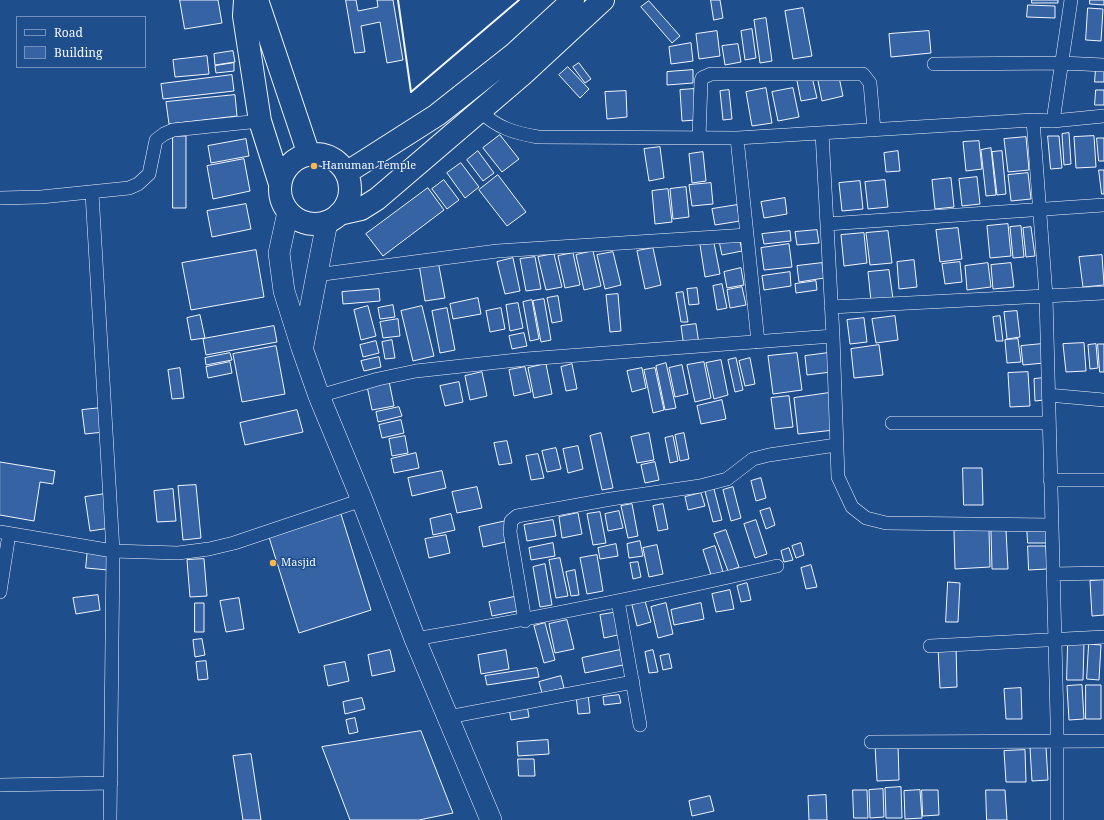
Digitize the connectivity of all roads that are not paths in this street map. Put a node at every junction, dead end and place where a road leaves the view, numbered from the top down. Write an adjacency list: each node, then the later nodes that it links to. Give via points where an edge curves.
1 (244, 0): 12 (highway, via 244,16)
2 (257, 0): 18 (highway)
3 (573, 0): 19 (highway, via 513,55 437,115)
4 (603, 0): 9 (highway)
5 (1071, 0): 6 (street)
6 (1062, 63): 7 (street); 8 (street); 13 (street)
7 (934, 64)
8 (1104, 65)
9 (480, 111): 16 (street, via 490,121 512,132 538,137); 26 (highway, via 376,199 362,209)
10 (1104, 116): 13 (street)
11 (1033, 120): 13 (street); 14 (street); 24 (street)
12 (260, 121): 20 (highway); 21 (street, via 173,130 156,140 149,174 144,180 129,188)
13 (1053, 121)
14 (874, 130): 15 (street); 16 (street, via 870,83 864,74 710,74 700,81)
15 (822, 133): 17 (street); 27 (street)
16 (700, 138): 17 (street)
17 (737, 138): 28 (street)
18 (309, 155): 19 (highway, via 324,155 337,162); 20 (highway, via 296,160 285,170)
19 (346, 173): 26 (highway, via 350,188 347,202)
20 (280, 184): 25 (highway, via 281,198)
21 (92, 193): 22 (street); 47 (street)
22 (0, 198)
23 (1104, 205): 24 (street)
24 (1039, 210): 27 (street); 31 (street)
25 (288, 212): 26 (highway, via 299,221 313,224); 35 (main road, via 279,253 284,291)
26 (333, 218): 29 (main road)
27 (827, 224): 32 (street)
28 (747, 235): 29 (street, via 497,251); 34 (street)
29 (316, 275): 35 (main road)
30 (1104, 293): 31 (street)
31 (1046, 296): 32 (street); 36 (street)
32 (831, 307): 33 (street)
33 (833, 336): 34 (street); 41 (street)
34 (758, 342): 37 (street, via 526,359 416,371)
35 (302, 348): 37 (main road)
36 (1048, 394): 38 (street); 40 (street)
37 (319, 396): 44 (main road)
38 (1104, 400)
39 (892, 423): 40 (street)
40 (1049, 423): 42 (street)
41 (836, 445): 45 (street, via 838,477 843,490 852,507 866,518 886,523); 53 (street, via 753,459 727,479 700,486 517,516 511,521 510,532)
42 (1050, 480): 43 (street); 45 (street)
43 (1104, 480)
44 (362, 500): 47 (street, via 209,549 178,552); 56 (main road)
45 (1052, 525): 50 (street)
46 (5, 533): 47 (street); 51 (street)
47 (113, 551): 64 (street)
48 (777, 566): 52 (street)
49 (1104, 573): 50 (street)
50 (1053, 574): 55 (street)
51 (0, 592)
52 (618, 601): 53 (street); 58 (street)
53 (525, 620): 56 (street)
54 (1104, 637): 55 (street)
55 (1055, 638): 57 (street); 63 (street)
56 (415, 639): 59 (main road)
57 (930, 646)
58 (632, 682): 59 (street); 60 (street)
59 (448, 717): 67 (main road)
60 (640, 725)
61 (1104, 741): 63 (street)
62 (871, 742): 63 (street)
63 (1057, 742): 68 (street)
64 (111, 783): 65 (street); 66 (street)
65 (0, 785)
66 (110, 820)
67 (491, 820)
68 (1057, 820)

